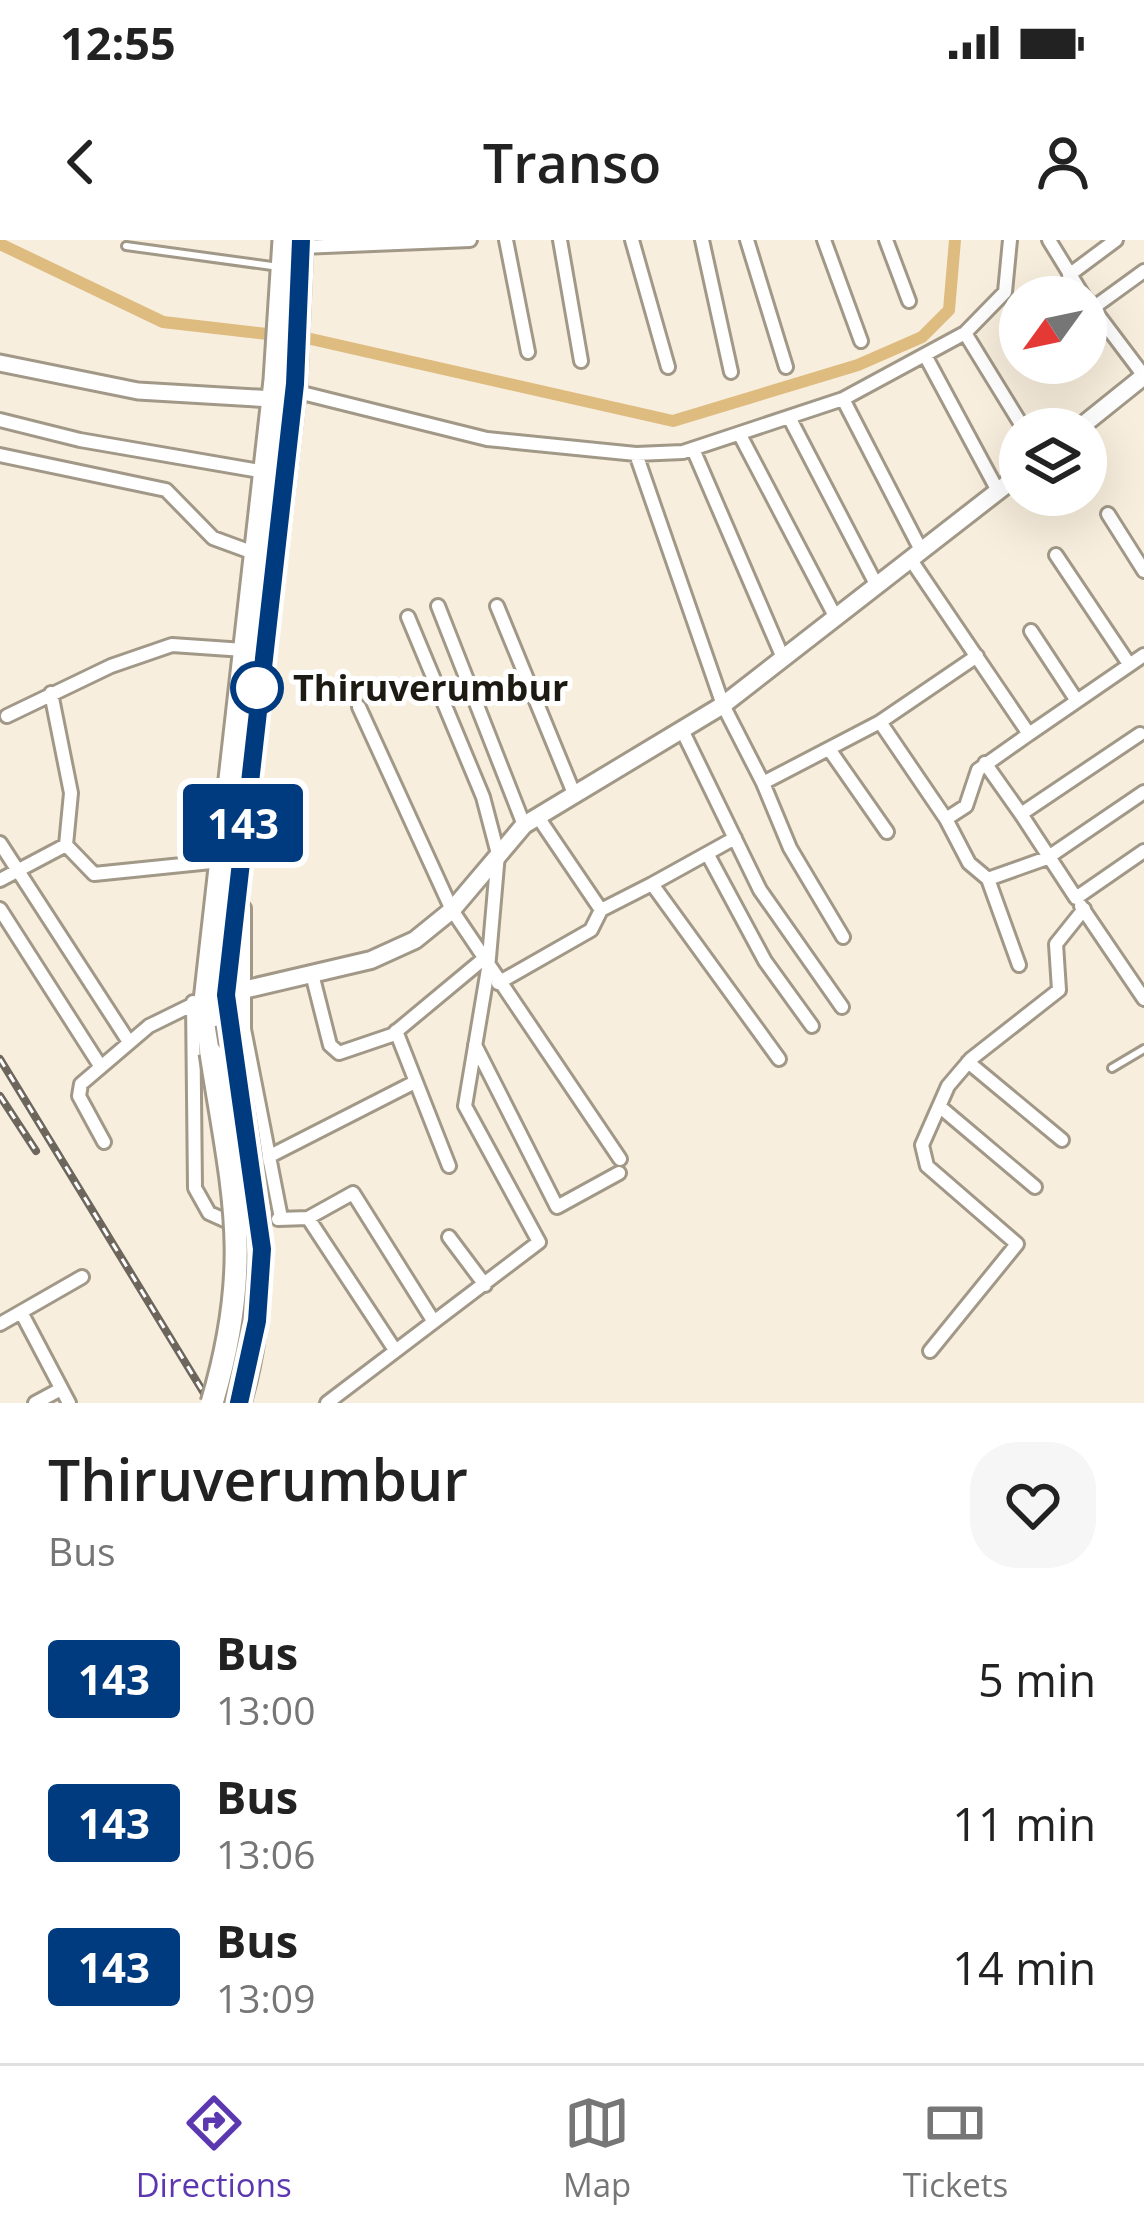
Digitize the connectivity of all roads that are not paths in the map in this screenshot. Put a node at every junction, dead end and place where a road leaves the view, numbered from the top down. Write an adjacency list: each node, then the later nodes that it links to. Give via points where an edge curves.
1 (470, 240): 12 (street)
2 (506, 240): 23 (street)
3 (560, 240): 25 (street)
4 (632, 240): 27 (street)
5 (702, 240): 29 (street)
6 (747, 240): 28 (street)
7 (824, 240): 22 (street)
8 (886, 240): 18 (street)
9 (1010, 240): 21 (street, via 1005,292)
10 (1048, 240): 16 (street)
11 (1117, 240): 16 (street)
12 (295, 242): 14 (highway); 19 (highway)
13 (126, 246): 14 (lane)
14 (283, 267): 19 (highway)
15 (1144, 271): 17 (street)
16 (1069, 275)
17 (1107, 291)
18 (909, 301)
19 (289, 320): 31 (highway)
20 (1107, 327): 30 (street)
21 (965, 333): 24 (street); 33 (street)
22 (861, 341)
23 (528, 352)
24 (926, 357): 32 (street); 42 (street)
25 (581, 361)
26 (0, 363): 31 (street, via 138,391)
27 (668, 367)
28 (786, 368)
29 (731, 372)
30 (1144, 376): 34 (main road)
31 (285, 388): 39 (street, via 487,439); 41 (highway); 74 (highway)
32 (843, 399): 35 (street); 46 (street)
33 (1011, 408)
34 (1104, 408)
35 (790, 419): 37 (street); 48 (street)
36 (0, 420): 41 (street)
37 (740, 435): 38 (street); 52 (street)
38 (693, 449): 39 (street); 56 (street)
39 (636, 454): 61 (street)
40 (0, 455): 44 (street, via 166,490 213,538)
41 (265, 472): 44 (highway)
42 (998, 491): 46 (main road)
43 (1108, 514): 47 (street)
44 (254, 553): 54 (highway)
45 (1056, 555): 58 (street)
46 (916, 556): 48 (main road); 57 (street)
47 (1144, 571)
48 (877, 586): 52 (main road)
49 (438, 606): 76 (street)
50 (497, 607): 72 (street)
51 (408, 617): 82 (street, via 483,797)
52 (836, 618): 56 (main road)
53 (1031, 631): 60 (street)
54 (244, 650): 59 (street, via 172,645); 85 (highway)
55 (1144, 655): 58 (street)
56 (783, 658): 61 (main road)
57 (981, 663): 64 (street); 66 (street)
58 (1129, 664): 60 (street)
59 (51, 694): 63 (street); 80 (street, via 71,793)
60 (1077, 701): 66 (street)
61 (723, 704): 65 (main road); 70 (street)
62 (358, 707): 92 (street)
63 (7, 716)
64 (880, 722): 68 (street); 75 (street)
65 (683, 732): 72 (main road); 78 (street)
66 (1029, 734): 69 (street)
67 (1140, 734): 73 (street)
68 (829, 748): 70 (street); 77 (street)
69 (985, 763): 73 (street); 75 (street, via 966,806)
70 (768, 780): 94 (street, via 790,848)
71 (1144, 792): 84 (street)
72 (575, 796): 76 (main road)
73 (1021, 814): 84 (street)
74 (243, 819): 99 (street, via 250,836); 133 (highway, bridge, via 228,1024 262,1249)
75 (946, 819): 87 (street)
76 (531, 821): 82 (main road); 93 (street)
77 (887, 832)
78 (735, 838): 83 (street); 102 (street, via 760,890)
79 (0, 843): 86 (street)
80 (66, 844): 85 (street, via 94,874); 86 (street)
81 (1144, 851): 90 (street)
82 (497, 854): 92 (main road); 95 (street)
83 (708, 855): 89 (street); 103 (street, via 765,961)
84 (1047, 858): 87 (street); 90 (street)
85 (222, 860): 101 (highway)
86 (17, 871): 88 (street); 105 (street)
87 (988, 879): 96 (street)
88 (0, 880)
89 (652, 884): 93 (street); 108 (street)
90 (1080, 904): 100 (street); 109 (street, via 1057,944 1059,990)
91 (0, 909): 110 (street)
92 (452, 910): 95 (street); 97 (main road, via 394,952)
93 (601, 910): 98 (street, via 591,930)
94 (843, 937)
95 (485, 965): 98 (street); 104 (street); 106 (street)
96 (1019, 965)
97 (313, 974): 99 (main road); 104 (street, via 336,1052)
98 (498, 983): 106 (street, via 620,1166 557,1207)
99 (243, 990): 116 (street)
100 (1144, 999)
101 (199, 1002): 105 (street); 120 (street, via 195,1188 209,1213); 132 (highway, bridge, via 240,1253)
102 (842, 1007)
103 (812, 1026)
104 (396, 1031): 112 (street)
105 (128, 1042): 110 (street)
106 (474, 1044): 123 (street, via 468,1120 539,1242)
107 (1144, 1049): 111 (lane)
108 (779, 1059)
109 (968, 1062): 113 (street); 114 (street)
110 (99, 1064): 115 (street, via 78,1091)
111 (1112, 1068)
112 (415, 1082): 116 (street); 117 (street)
113 (938, 1106): 118 (street); 128 (street, via 924,1161 1017,1244)
114 (1062, 1140)
115 (104, 1142)
116 (266, 1158): 119 (street, via 278,1219)
117 (449, 1166)
118 (1035, 1187)
119 (308, 1218): 125 (street, via 353,1193); 127 (street)
120 (229, 1222)
121 (449, 1237): 123 (street)
122 (82, 1277): 124 (street)
123 (485, 1285): 125 (street)
124 (21, 1312): 126 (street); 129 (street)
125 (434, 1322): 127 (street)
126 (0, 1324)
127 (393, 1347): 134 (street)
128 (930, 1351)
129 (61, 1389): 130 (street); 131 (street)
130 (35, 1403)
131 (68, 1403)
132 (212, 1403)
133 (239, 1403)
134 (327, 1403)

